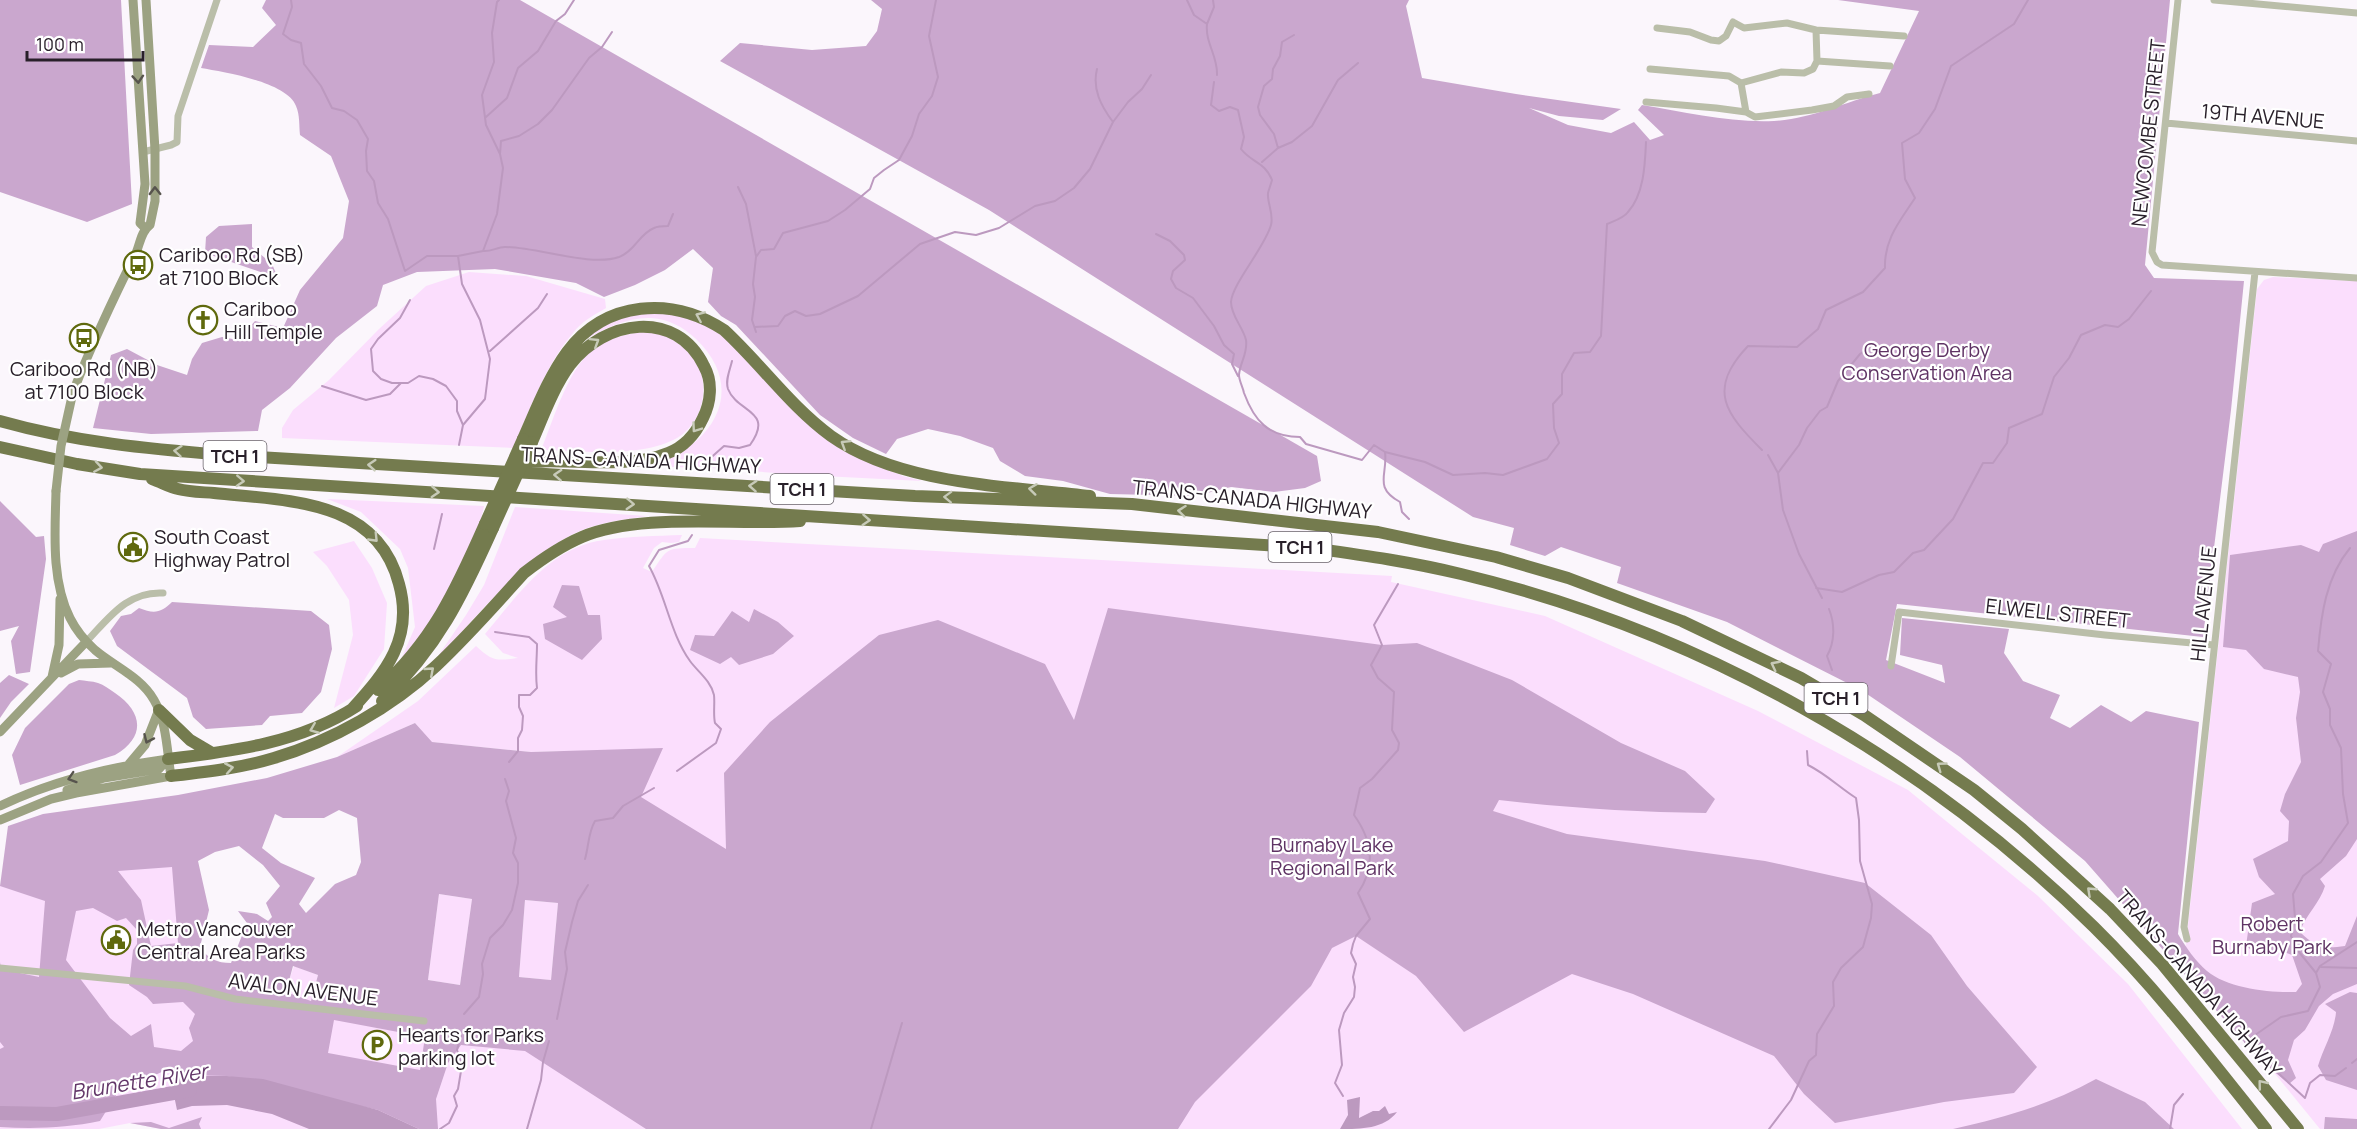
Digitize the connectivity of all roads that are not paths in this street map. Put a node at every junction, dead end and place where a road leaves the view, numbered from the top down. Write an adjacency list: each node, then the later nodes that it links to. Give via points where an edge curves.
1 (133, 0): 20 (street, one-way to 20)
2 (146, 0): 19 (street)
3 (217, 0): 19 (street, via 178,116 179,139)
4 (2178, 0): 17 (street, NEWCOMBE STREET)
5 (2214, 0): 6 (street)
6 (2357, 13)
7 (1657, 28): 8 (street, via 1719,41 1733,22 1744,28 1787,23)
8 (1816, 30): 9 (street); 10 (street)
9 (1905, 36)
10 (1817, 61): 11 (street); 13 (street, via 1813,69 1804,73 1781,72)
11 (1890, 66)
12 (1650, 69): 13 (street, via 1729,76)
13 (1741, 83): 16 (street)
14 (1869, 94): 16 (street, via 1812,110 1755,117)
15 (1646, 102): 16 (street)
16 (1746, 112)
17 (2166, 123): 18 (street, 19TH AVENUE); 22 (street, NEWCOMBE STREET, via 2152,252 2157,262)
18 (2357, 141)
19 (155, 150): 20 (street); 21 (street, one-way to 19, via 150,225 155,201)
20 (143, 152): 21 (street, via 145,184 140,223)
21 (145, 228): 32 (street, bridge, via 73,392 56,491)
22 (2255, 272): 23 (street); 35 (street, HILL AVENUE)
23 (2357, 278)
24 (0, 421): 27 (highway, TRANS-CANADA HIGHWAY / TCH 1, one-way to 24, via 126,447)
25 (527, 441): 27 (highway, one-way to 27, via 570,365 588,345 622,329 647,326 668,331 691,346 707,372 710,395 704,416 695,432 670,452 641,459 527,462); 29 (highway, one-way to 25, via 924,475 883,464 831,436 810,419 724,330 678,309 619,313 578,339 550,380); 31 (highway, bridge)
26 (0, 447): 28 (highway, TRANS-CANADA HIGHWAY / TCH 1, one-way to 28)
27 (472, 470): 29 (highway, TRANS-CANADA HIGHWAY / TCH 1, one-way to 27)
28 (140, 474): 30 (highway, TRANS-CANADA HIGHWAY / TCH 1, one-way to 30); 39 (highway, one-way to 39, via 178,489 322,507 352,520 378,542 398,578 404,606 401,631 387,669)
29 (1132, 504): 54 (highway, TRANS-CANADA HIGHWAY / TCH 1, one-way to 29, via 2162,964 2066,868 1998,809 1928,757 1801,678 1638,603 1496,557 1347,528)
30 (840, 518): 41 (highway, one-way to 30, via 435,667 524,573 583,537 636,525); 53 (highway, TRANS-CANADA HIGHWAY / TCH 1, one-way to 53, via 1313,548 1460,574 1533,593 1633,627 1796,704 1858,740 1960,810 2095,928 2185,1028)
31 (489, 526): 39 (highway, via 427,638 385,684); 41 (highway, via 470,580 439,636)
32 (60, 591): 34 (street, via 70,618); 38 (street, via 59,645)
33 (163, 593): 34 (street, via 148,592 126,602)
34 (86, 642): 36 (street); 38 (street)
35 (2214, 645): 37 (street, ELWELL STREET, via 1899,612); 50 (street, HILL AVENUE, via 2184,927)
36 (112, 663): 38 (street, via 78,664); 40 (street, via 139,682)
37 (1892, 666)
38 (51, 679): 42 (street)
39 (352, 709): 43 (highway, one-way to 43, via 310,731 252,748)
40 (159, 710): 43 (highway, via 190,740); 44 (street); 45 (street, one-way to 45, via 145,745)
41 (366, 716): 46 (highway, one-way to 41, via 272,759 328,737)
42 (0, 732)
43 (212, 753): 44 (highway)
44 (168, 759): 45 (street); 46 (street); 47 (street, via 161,769 91,781)
45 (129, 764): 48 (street, one-way to 48, via 75,777)
46 (171, 776): 47 (street)
47 (51, 799): 49 (street)
48 (0, 806)
49 (0, 820)
50 (2187, 939)
51 (0, 968): 52 (street, AVALON AVENUE, via 185,986 235,999)
52 (424, 1021)
53 (2266, 1129)
54 (2298, 1129)

